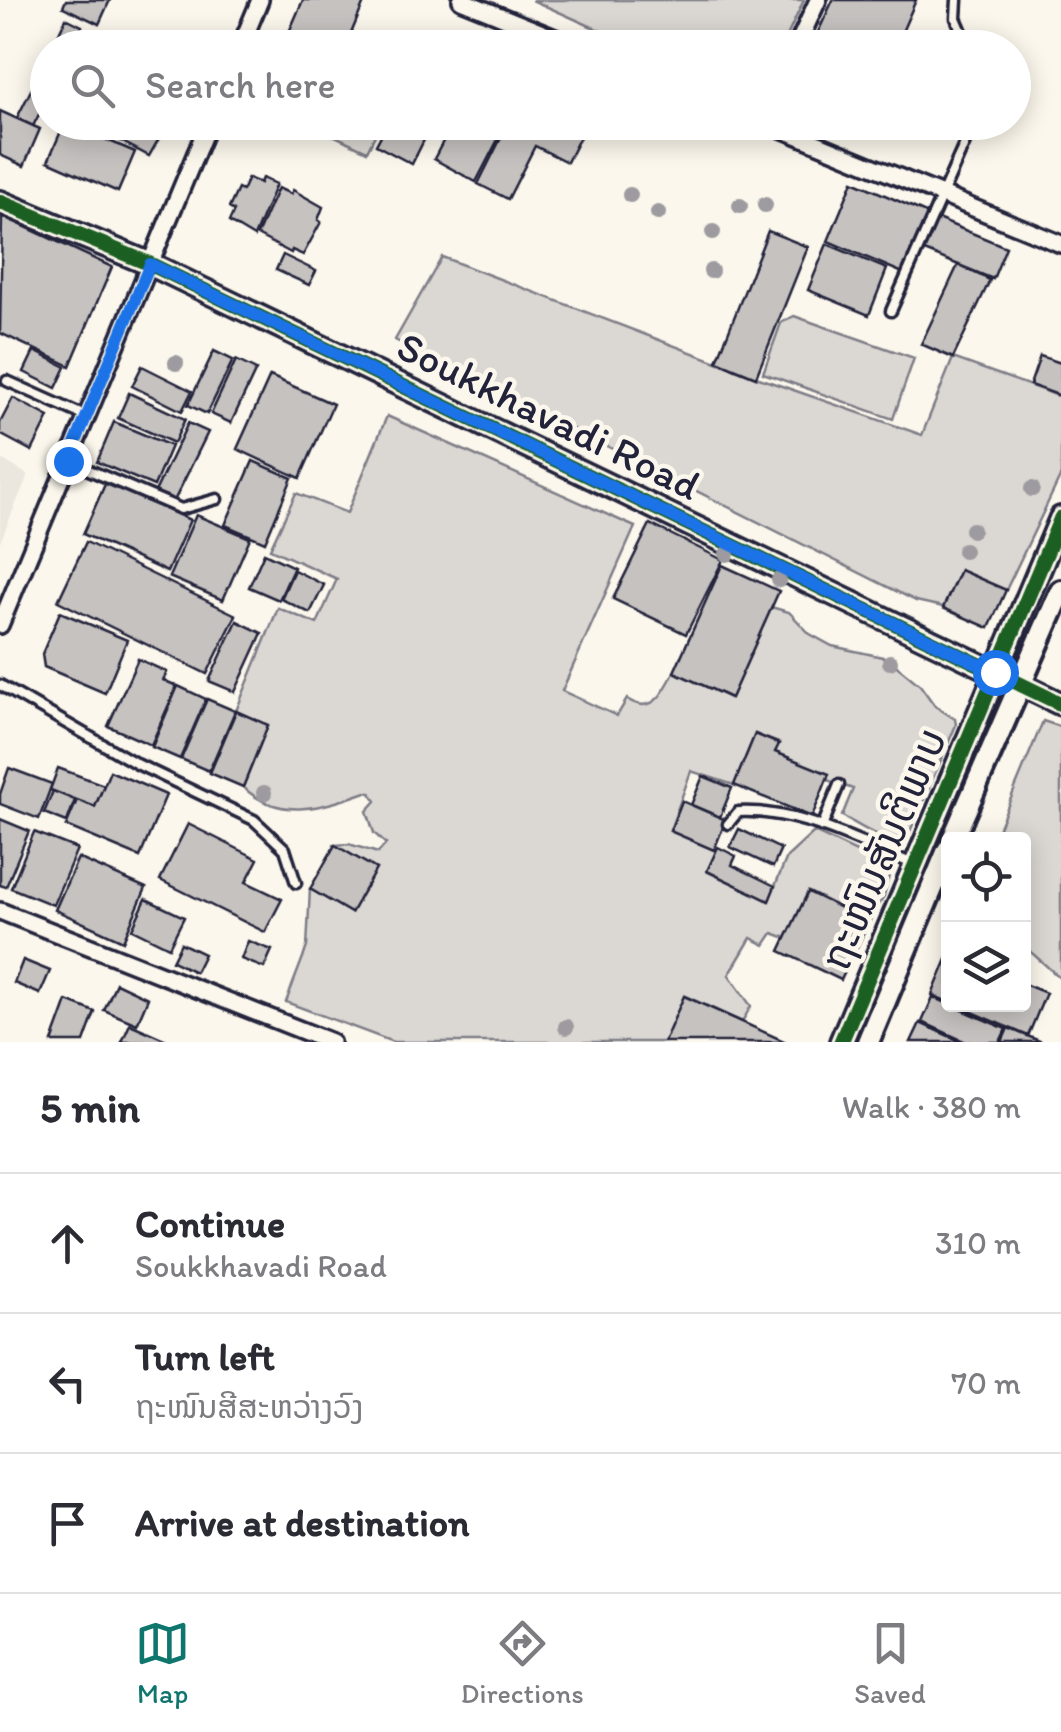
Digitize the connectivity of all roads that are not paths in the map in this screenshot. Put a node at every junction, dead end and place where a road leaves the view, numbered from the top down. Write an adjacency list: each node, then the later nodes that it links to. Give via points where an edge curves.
1 (260, 0): 5 (street)
2 (461, 0): 6 (street)
3 (818, 0): 7 (street)
4 (956, 0): 8 (lane)
5 (248, 30)
6 (535, 30)
7 (804, 30)
8 (961, 30)
9 (202, 140): 15 (street)
10 (809, 140): 12 (street)
11 (966, 140): 12 (lane)
12 (940, 194): 14 (street); 16 (lane)
13 (0, 202): 15 (street, Soukkhavadi Road)
14 (1061, 244)
15 (150, 264): 18 (street); 24 (street, Soukkhavadi Road)
16 (891, 311)
17 (7, 381): 18 (lane)
18 (86, 417): 19 (street)
19 (68, 461): 20 (lane, via 181,509); 23 (street)
20 (217, 499)
21 (1061, 518): 24 (street, ຖະໜົນສັນຕິພາບ)
22 (1061, 590): 25 (street, ຖະໜົນສັນຕິພາບ)
23 (0, 625)
24 (995, 672): 25 (street, Soukkhavadi Road); 32 (street, ຖະໜົນສັນຕິພາບ)
25 (1018, 684): 27 (street, Soukkhavadi Road); 31 (street, ຖະໜົນສັນຕິພາບ)
26 (0, 686): 34 (lane, via 137,764 254,820 285,849)
27 (1061, 704)
28 (840, 786): 30 (lane)
29 (728, 824): 30 (lane, via 738,812 754,811)
30 (822, 826): 32 (lane)
31 (956, 832)
32 (914, 865): 37 (street, ຖະໜົນສັນຕິພາບ)
33 (941, 867): 38 (street, ຖະໜົນສັນຕິພາບ)
34 (296, 883)
35 (0, 911): 36 (street)
36 (331, 1042)
37 (840, 1042)
38 (868, 1042)

